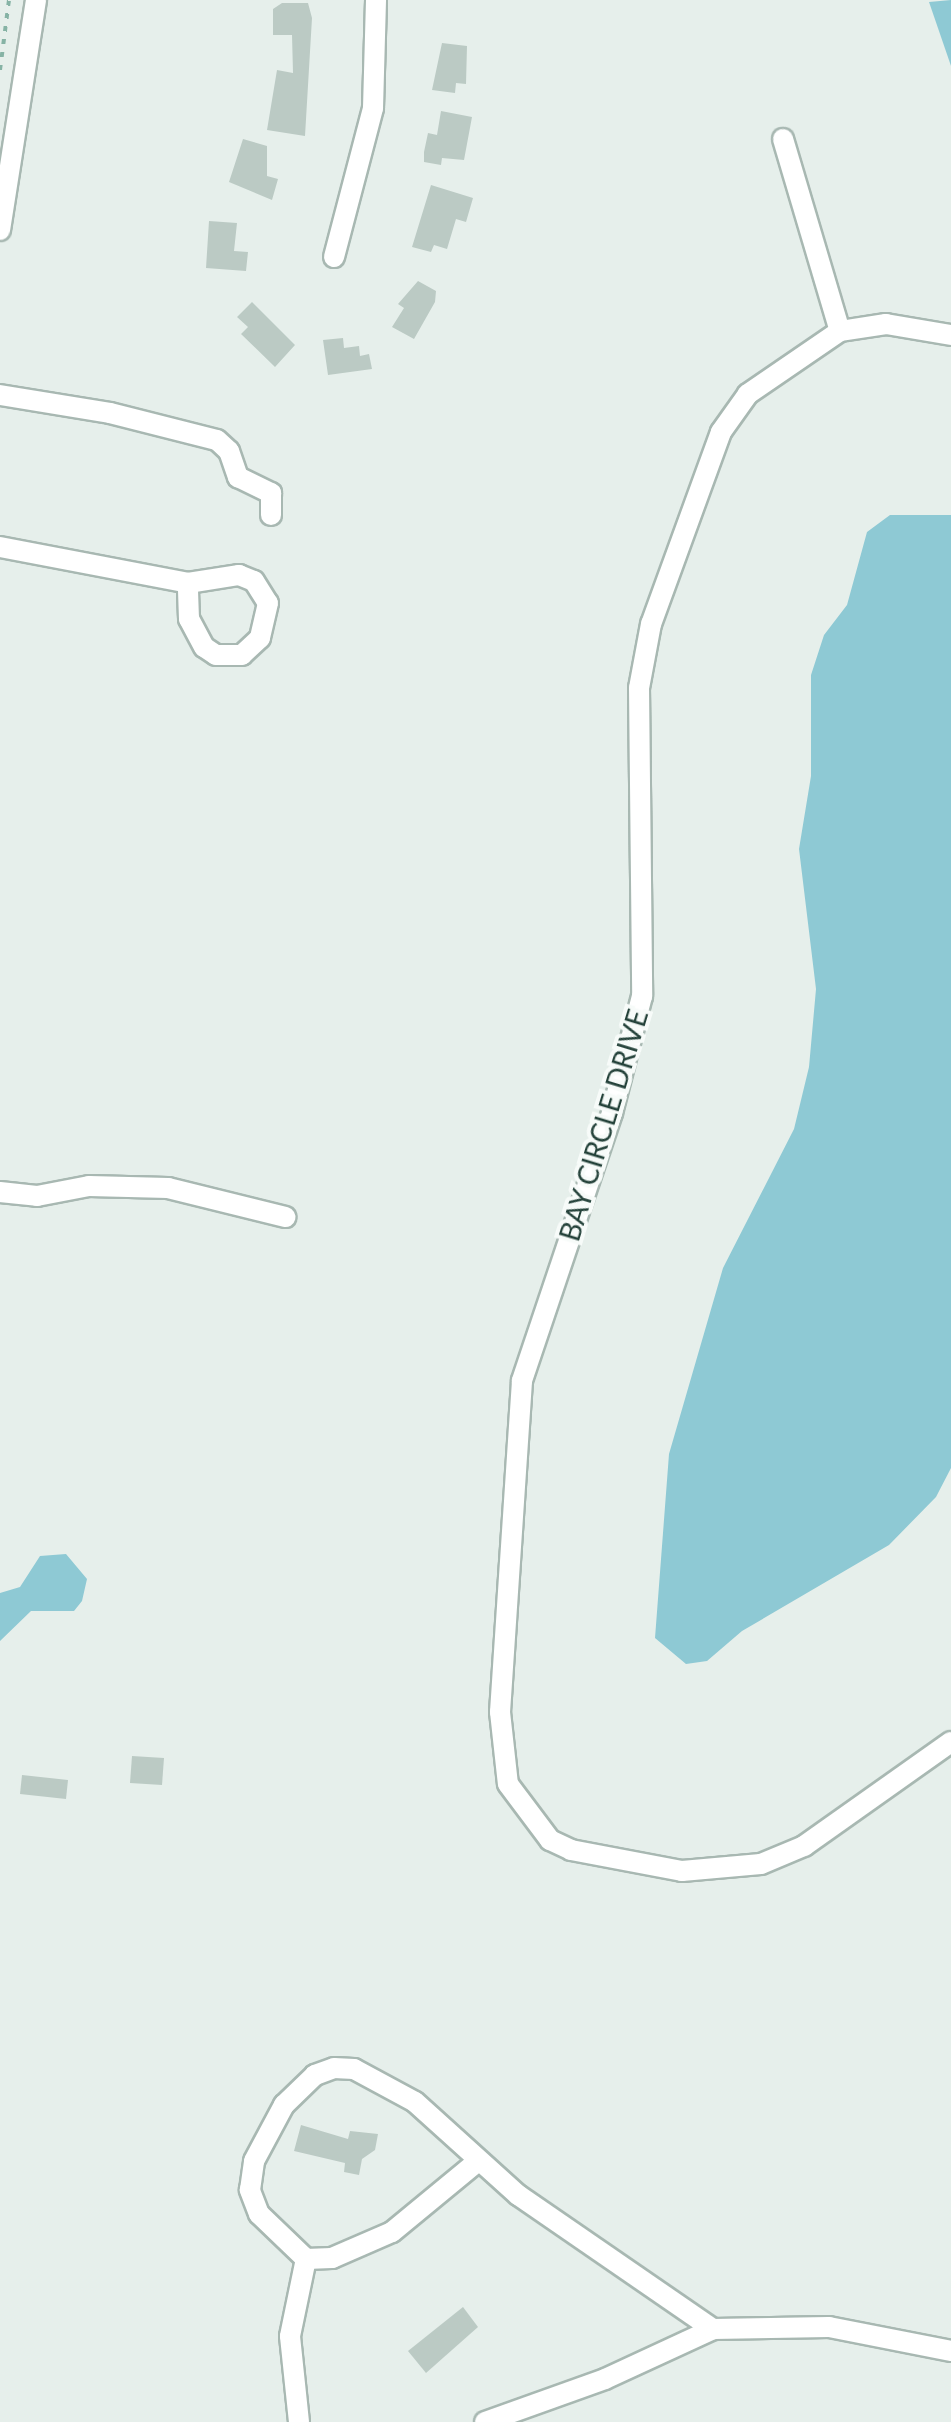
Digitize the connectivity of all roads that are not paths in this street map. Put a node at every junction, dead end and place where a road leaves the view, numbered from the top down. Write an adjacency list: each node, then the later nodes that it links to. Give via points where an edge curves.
1 (36, 0): 4 (street)
2 (376, 0): 5 (street, via 373,108)
3 (783, 139): 6 (street)
4 (0, 230)
5 (334, 257)
6 (840, 331): 7 (street, BAY CIRCLE DRIVE, via 886,324); 14 (street, BAY CIRCLE DRIVE, via 748,394 721,432 650,624 638,688 642,996 612,1113 522,1381 500,1746 508,1784 550,1840 571,1850 682,1870 762,1864 804,1846)
7 (951, 335)
8 (0, 394): 9 (street, via 110,412 217,440 229,450 238,477 272,493)
9 (270, 515)
10 (0, 546): 11 (street)
11 (188, 584): 11 (street, via 192,629 204,647 216,655 242,655 260,638 268,603 254,581 223,574)
12 (0, 1192): 13 (street, via 168,1188)
13 (285, 1217)
14 (951, 1742)
15 (478, 2161): 16 (street, via 392,2232 332,2258); 16 (street, via 434,2116 386,2083 354,2069 315,2075 267,2132 250,2190 259,2214); 17 (street)
16 (306, 2259): 19 (street, via 290,2336)
17 (713, 2329): 18 (street, via 829,2327); 20 (street)
18 (951, 2351)
19 (299, 2422)
20 (486, 2422)

